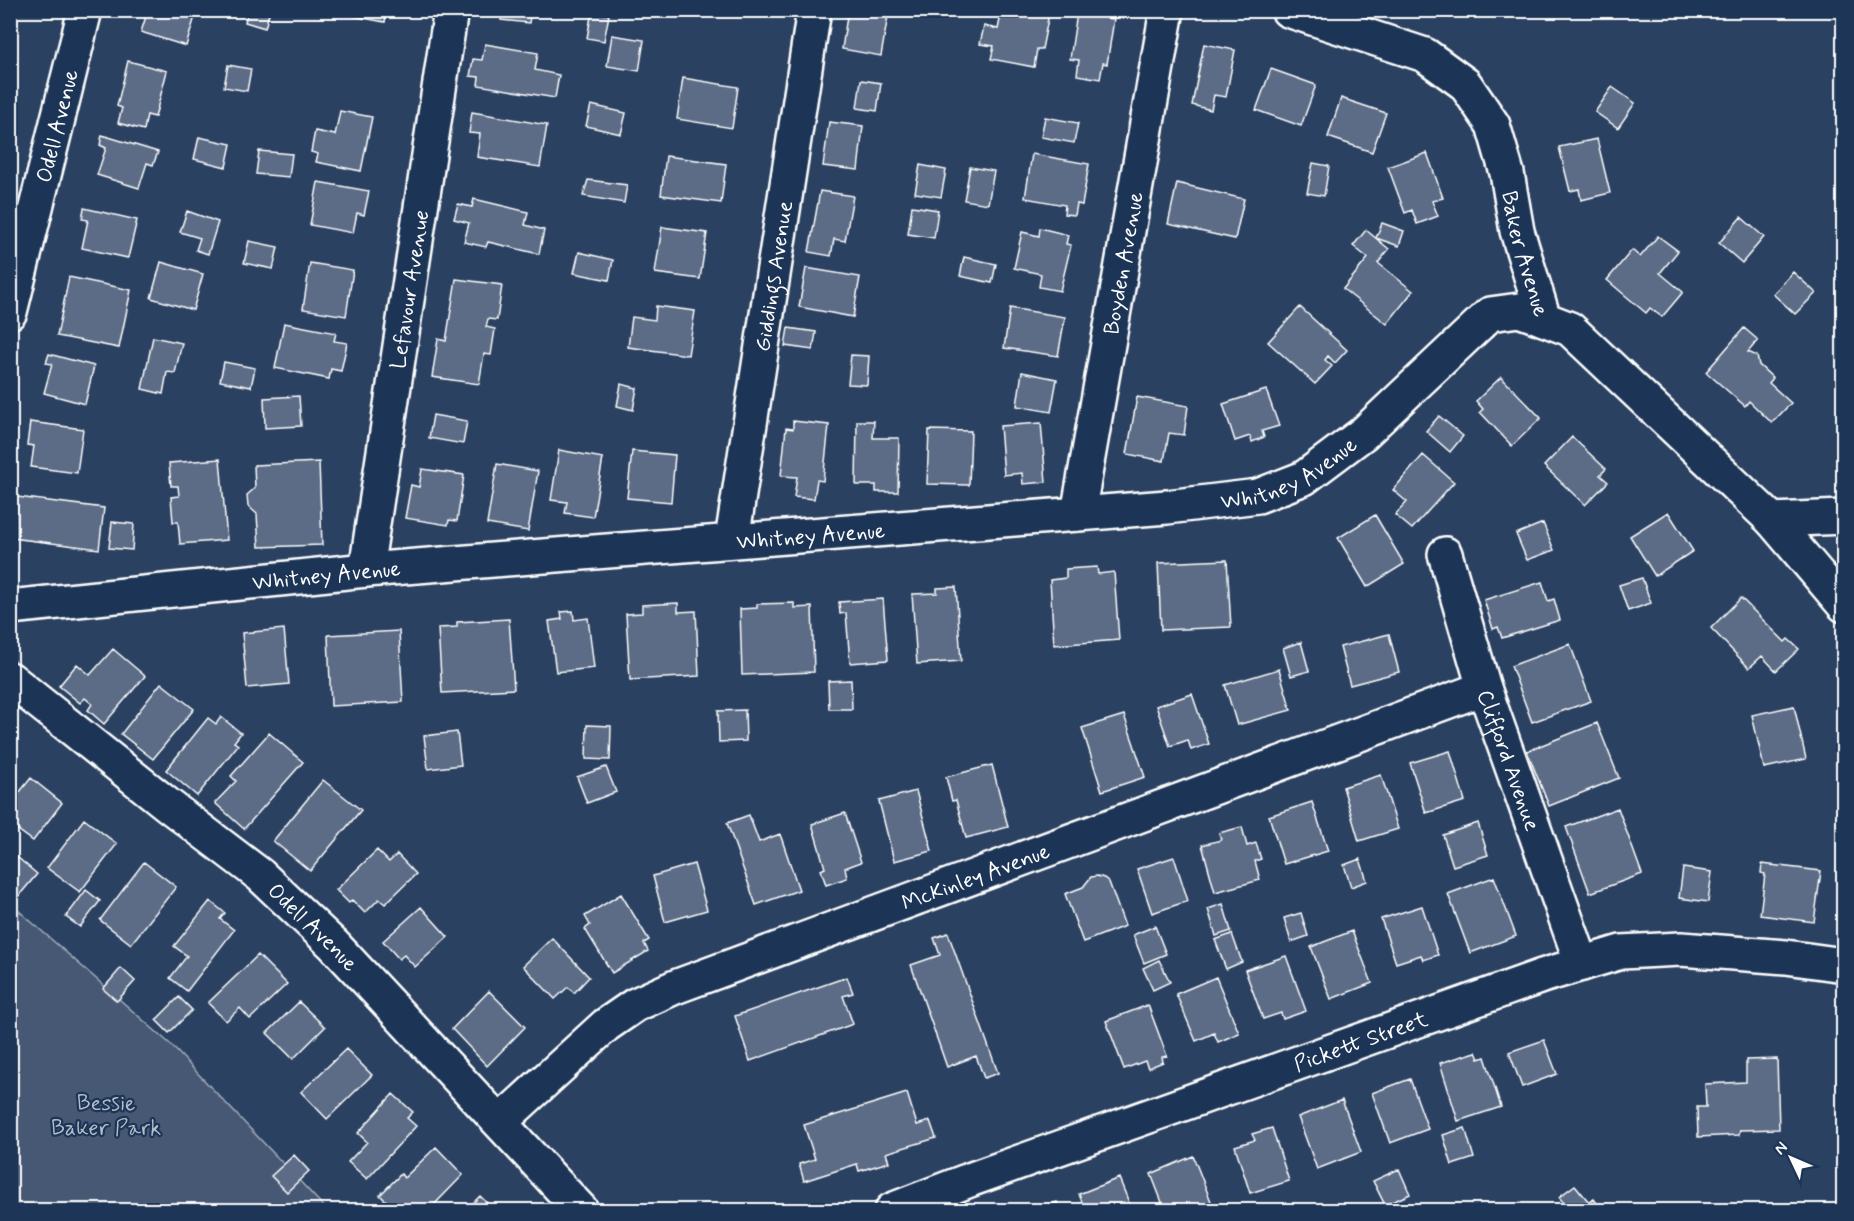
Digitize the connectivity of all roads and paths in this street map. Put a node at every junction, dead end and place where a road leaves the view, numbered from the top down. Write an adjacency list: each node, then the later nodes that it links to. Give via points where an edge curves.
1 (85, 10): 6 (street, Odell Avenue)
2 (451, 10): 13 (street, Lefavour Avenue)
3 (814, 10): 11 (street, Giddings Avenue)
4 (1167, 10): 8 (street, Boyden Avenue)
5 (1288, 10): 7 (street, Baker Avenue, via 1425,55 1466,84 1493,124 1517,231)
6 (10, 312)
7 (1544, 319): 8 (street, Whitney Avenue, via 1519,310 1490,314 1364,433 1304,478 1258,496); 10 (street, Baker Avenue, via 1570,329)
8 (1078, 514): 11 (street, Whitney Avenue)
9 (1844, 517): 10 (street)
10 (1772, 520): 14 (street, Baker Avenue)
11 (732, 540): 13 (street, Whitney Avenue)
12 (1445, 554): 17 (street, Clifford Avenue)
13 (366, 570): 15 (street, Whitney Avenue)
14 (1844, 605)
15 (10, 607)
16 (10, 679): 20 (street, Odell Avenue, via 260,875 334,945)
17 (1484, 688): 18 (street, Clifford Avenue); 20 (street, McKinley Avenue, via 675,987 635,1005 606,1024)
18 (1582, 964): 19 (street, Pickett Street, via 1621,952 1681,949); 22 (street, Pickett Street)
19 (1844, 965)
20 (500, 1122): 21 (street, Odell Avenue)
21 (581, 1210)
22 (892, 1210)

